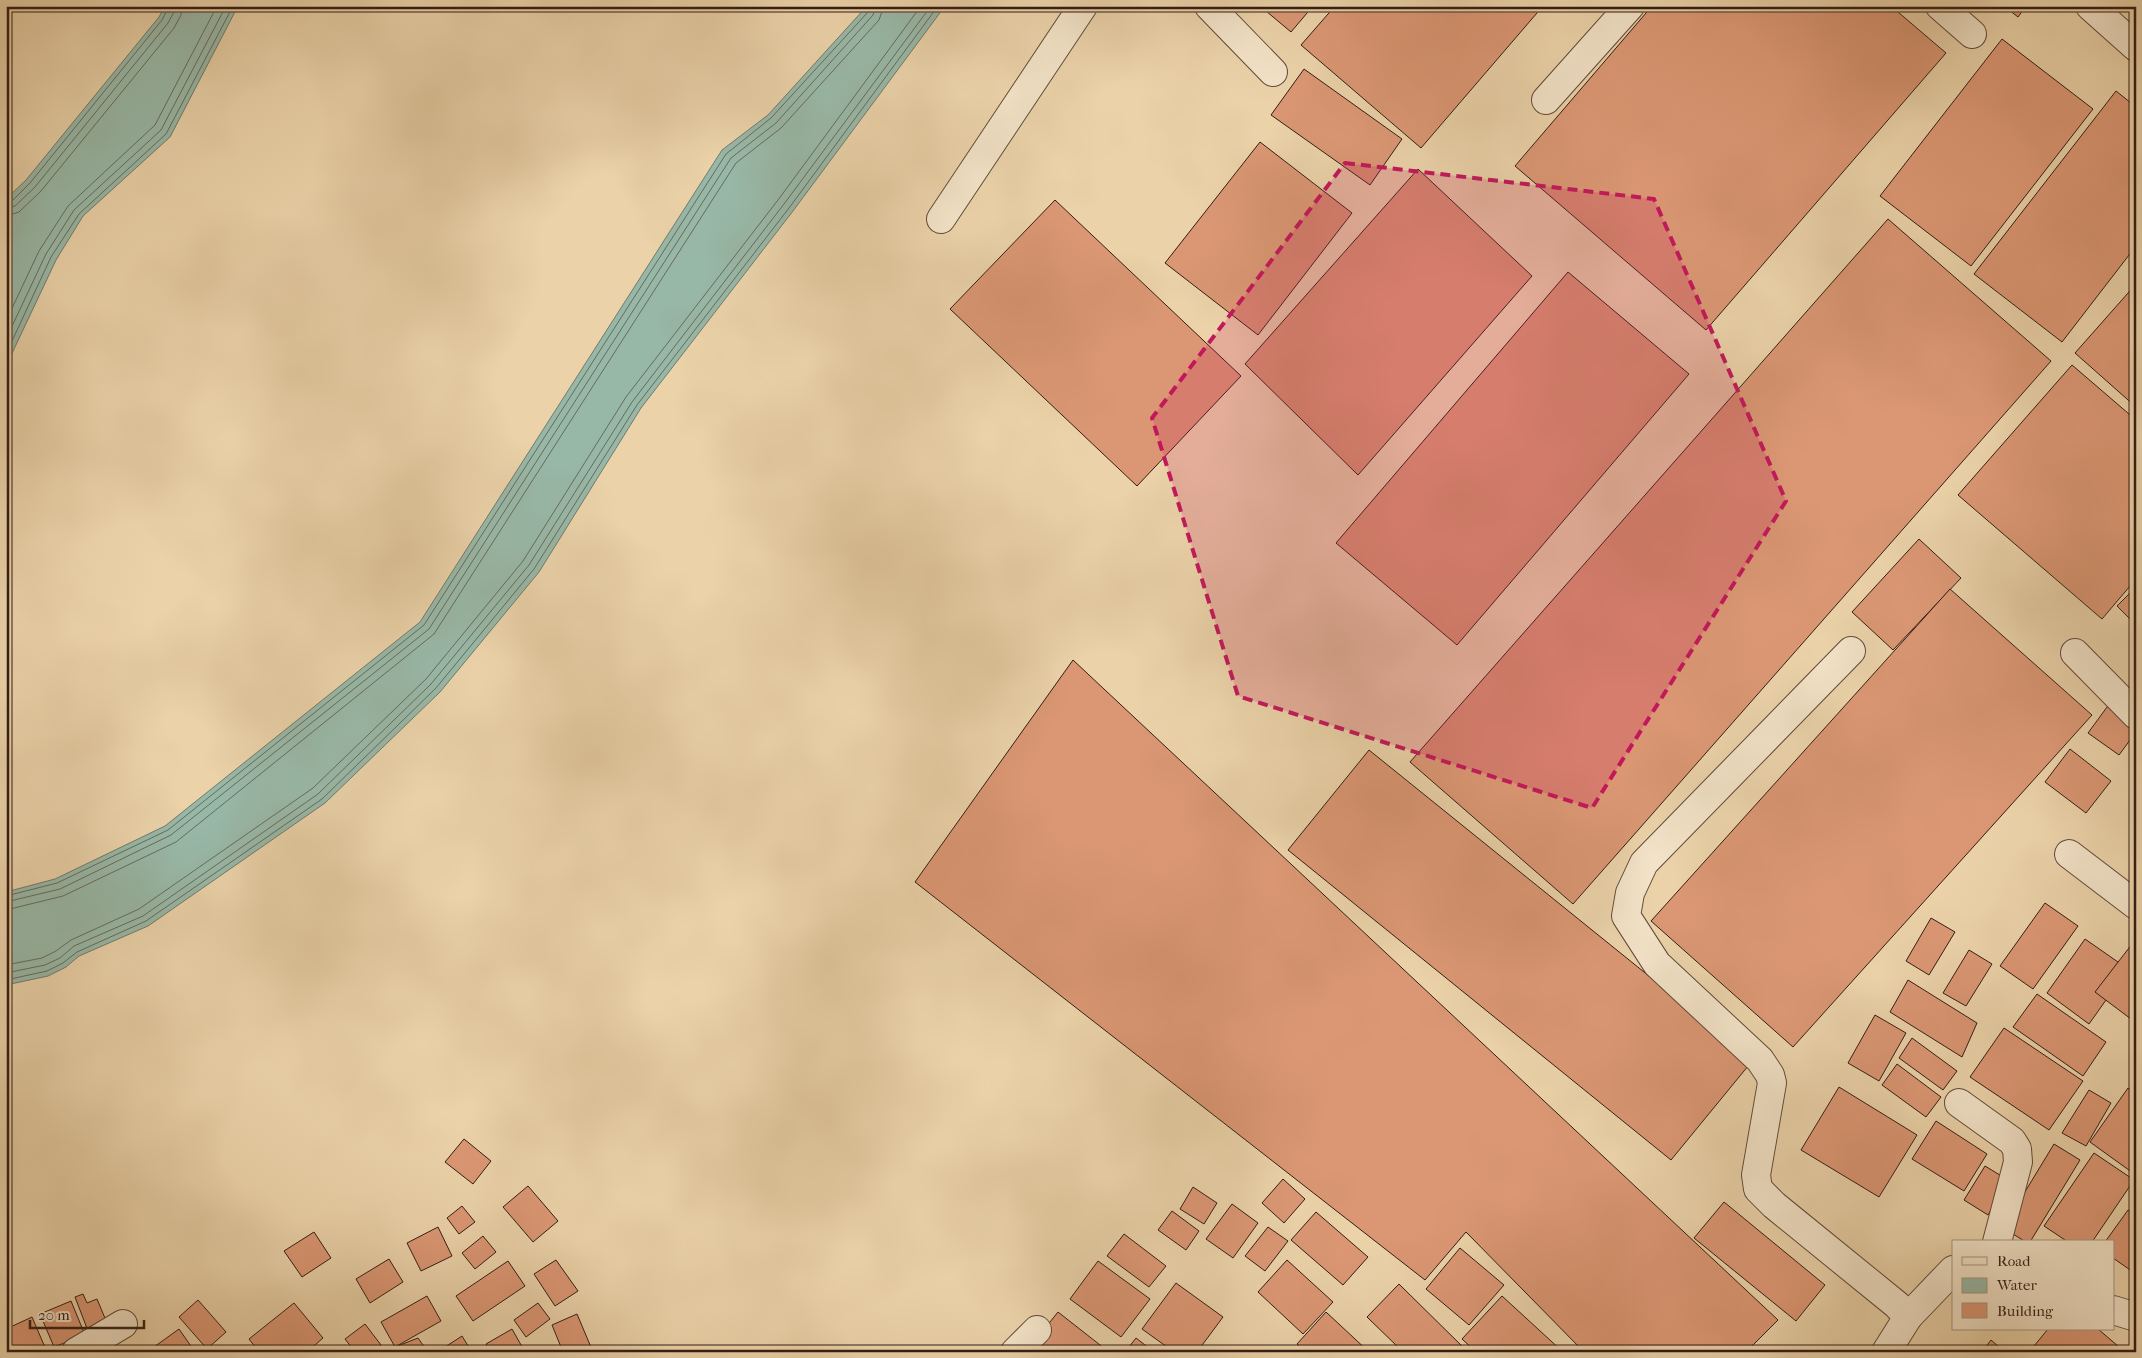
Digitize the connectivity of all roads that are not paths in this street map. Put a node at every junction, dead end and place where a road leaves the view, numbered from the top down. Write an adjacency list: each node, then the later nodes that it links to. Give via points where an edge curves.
1 (1083, 6): 10 (street)
2 (1209, 6): 8 (street)
3 (1630, 6): 9 (street)
4 (1940, 6): 6 (street)
5 (2090, 6): 7 (street)
6 (1972, 34)
7 (2136, 48)
8 (1272, 72)
9 (1546, 100)
10 (941, 219)
11 (1851, 651): 21 (street, via 1644,862 1630,893 1626,916 1657,964 1760,1060 1770,1075 1772,1083 1756,1175 1758,1189)
12 (2075, 653): 13 (street)
13 (2136, 715)
14 (2069, 854): 15 (street)
15 (2136, 905)
16 (1959, 1102): 17 (street, via 2012,1141 2018,1149 2018,1162)
17 (1998, 1240)
18 (1952, 1271): 21 (street)
19 (2114, 1310): 20 (street)
20 (2136, 1317)
21 (1908, 1318): 26 (street)
22 (123, 1324): 24 (street)
23 (1036, 1330): 25 (street)
24 (76, 1352)
25 (1015, 1352)
26 (1886, 1352)

